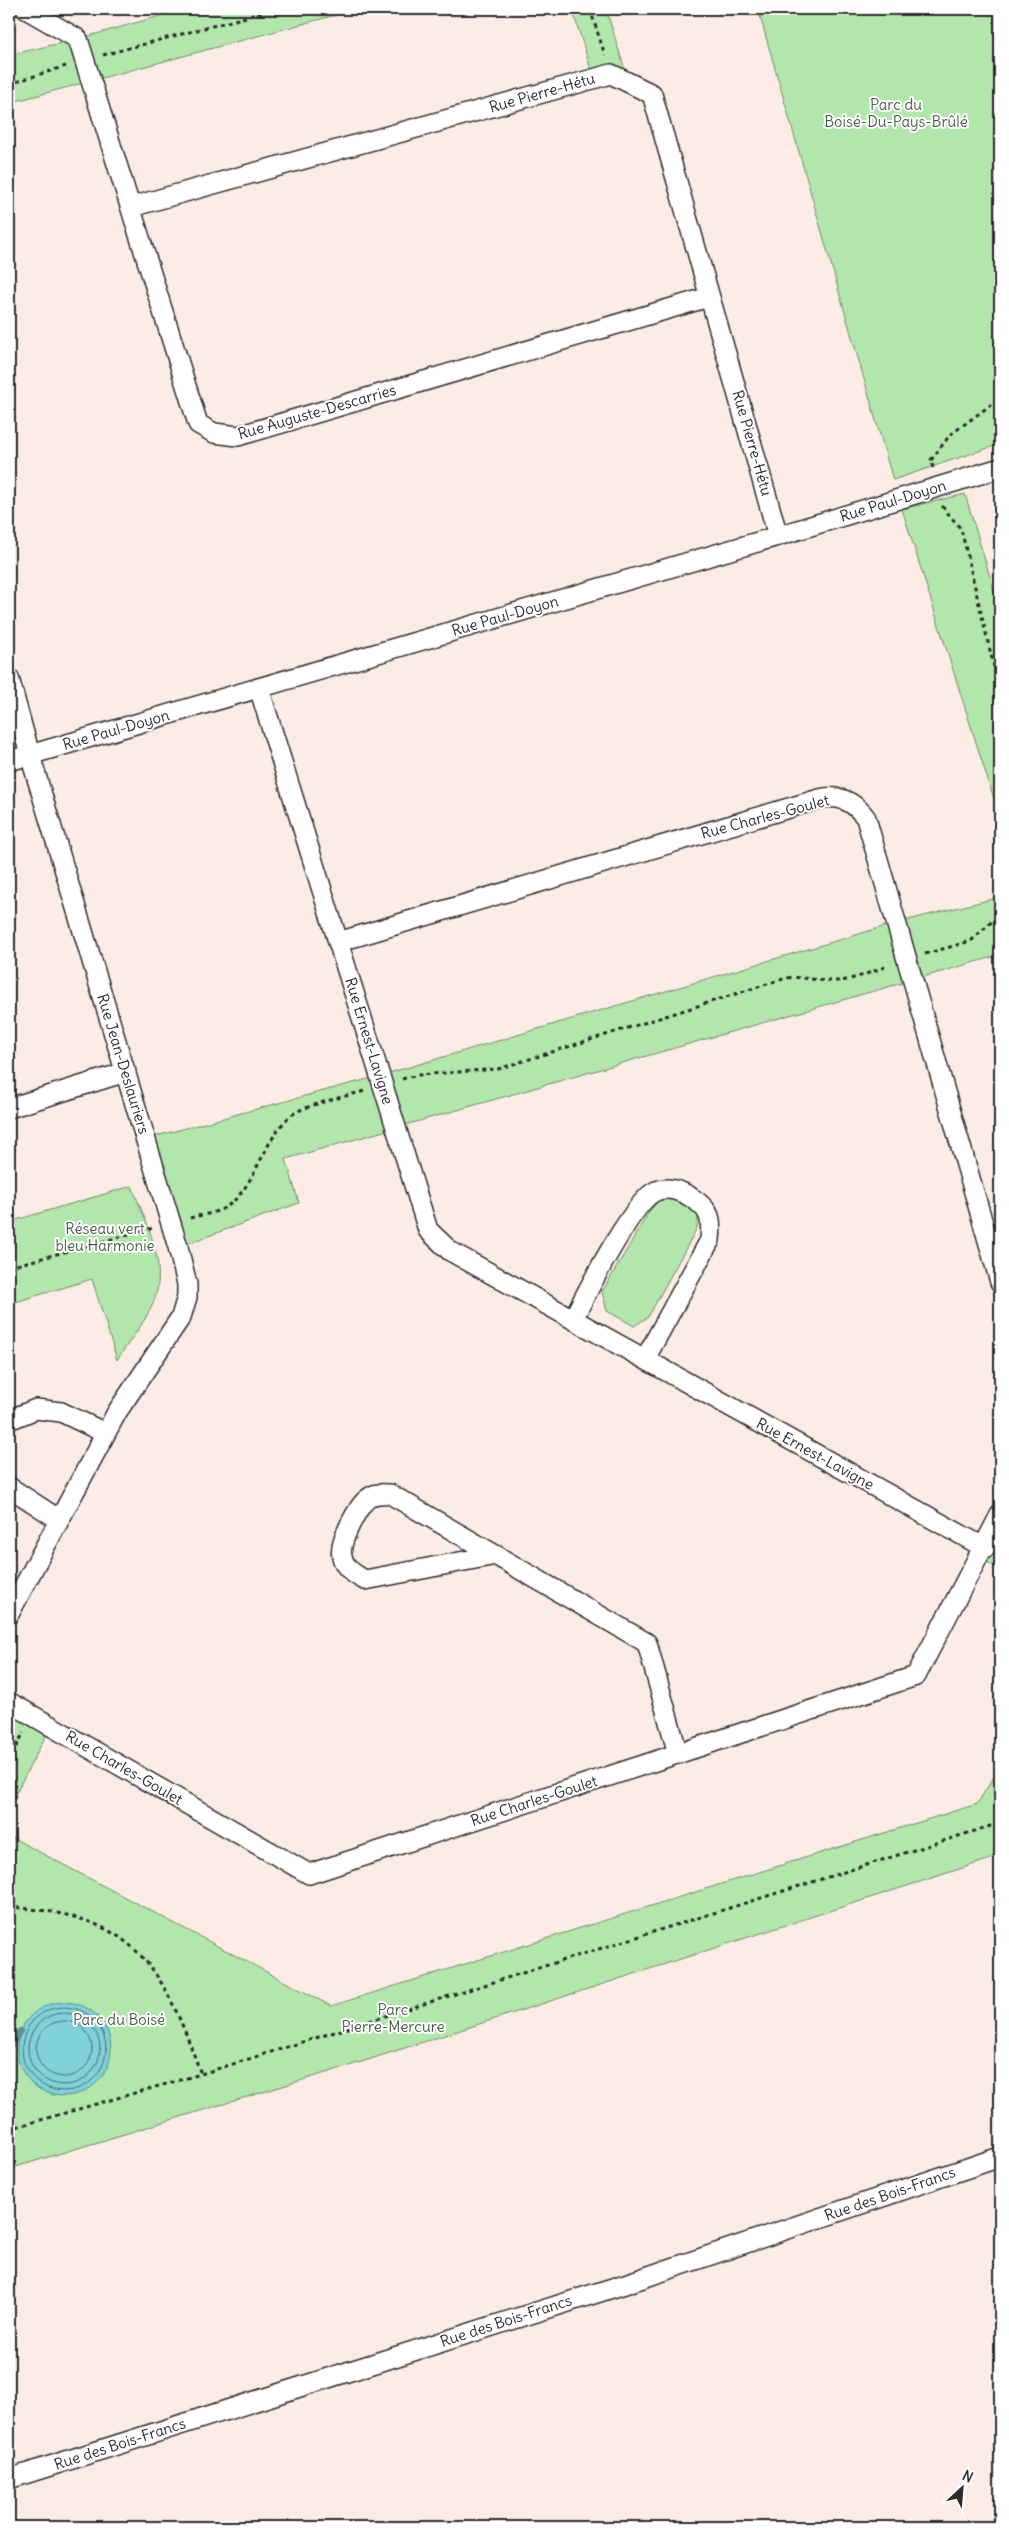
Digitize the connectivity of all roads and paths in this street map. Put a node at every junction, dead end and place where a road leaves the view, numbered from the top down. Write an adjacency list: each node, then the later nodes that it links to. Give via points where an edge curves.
1 (26, 9): 4 (street, Rue Auguste-Descarries, via 78,39)
2 (276, 9): 4 (path)
3 (590, 9): 5 (path)
4 (85, 60): 6 (path); 7 (street, Rue Auguste-Descarries)
5 (611, 74): 7 (street, Rue Pierre-Hétu); 8 (street, Rue Pierre-Hétu, via 652,94)
6 (9, 84)
7 (131, 207): 8 (street, Rue Auguste-Descarries, via 198,424 214,433 238,436)
8 (709, 297): 12 (street, Rue Pierre-Hétu)
9 (1000, 398): 11 (path, via 950,435 931,460)
10 (1000, 468): 11 (street, Rue Paul-Doyon)
11 (936, 487): 12 (street, Rue Paul-Doyon); 15 (path, via 939,503 961,529)
12 (778, 536): 14 (street, Rue Paul-Doyon)
13 (9, 678): 16 (street, Rue Jean-Deslauriers)
14 (259, 688): 16 (street, Rue Paul-Doyon); 19 (street, Rue Ernest-Lavigne)
15 (1000, 692)
16 (30, 756): 17 (street, Rue Paul-Doyon); 21 (street, Rue Jean-Deslauriers)
17 (9, 761)
18 (1000, 914): 20 (path, via 971,941)
19 (338, 942): 20 (street, Rue Charles-Goulet, via 830,797 844,799 857,806 866,818); 22 (street, Rue Ernest-Lavigne)
20 (907, 960): 22 (path, via 846,980 786,978 498,1069 418,1075); 26 (street, Rue Charles-Goulet)
21 (126, 1072): 23 (street); 24 (street, Rue Jean-Deslauriers)
22 (382, 1085): 24 (path, via 294,1113 281,1125 234,1200 221,1210); 27 (street, Rue Ernest-Lavigne, via 428,1230 450,1251)
23 (9, 1108)
24 (170, 1223): 25 (path); 30 (street, Rue Jean-Deslauriers, via 185,1271 185,1307)
25 (9, 1267)
26 (1000, 1282)
27 (572, 1319): 28 (street, Rue Ernest-Lavigne); 28 (street, via 637,1207 655,1191 671,1188 691,1197 708,1210 710,1240)
28 (645, 1359): 34 (street, Rue Ernest-Lavigne)
29 (9, 1420): 30 (street, via 36,1409 61,1412)
30 (105, 1434): 33 (street, Rue Jean-Deslauriers)
31 (9, 1487): 33 (street)
32 (1000, 1515): 34 (street, Rue Charles-Goulet)
33 (58, 1519): 36 (street, Rue Jean-Deslauriers)
34 (985, 1548): 39 (street, Rue Charles-Goulet, via 916,1676)
35 (496, 1555): 35 (street, via 390,1494 375,1495 361,1504 341,1540 343,1562 350,1572 365,1580); 39 (street, via 647,1643)
36 (9, 1614)
37 (9, 1702): 38 (street, Rue Charles-Goulet)
38 (32, 1716): 39 (street, Rue Charles-Goulet, via 309,1874); 40 (path)
39 (678, 1754)
40 (9, 1761)
41 (1000, 1823): 43 (path)
42 (9, 1907): 43 (path, via 47,1909 121,1937 150,1964 168,1992)
43 (201, 2074): 44 (path)
44 (9, 2129)
45 (1000, 2157): 46 (street, Rue des Bois-Francs, via 625,2284)
46 (9, 2479)

